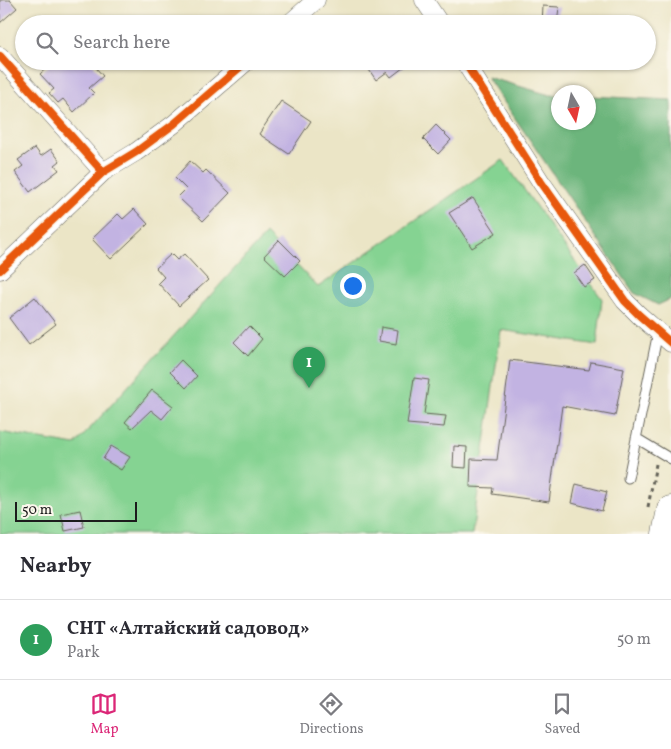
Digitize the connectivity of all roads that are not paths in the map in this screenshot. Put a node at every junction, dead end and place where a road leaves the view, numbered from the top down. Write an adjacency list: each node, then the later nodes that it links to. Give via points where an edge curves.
1 (316, 0): 3 (street)
2 (424, 0): 4 (street)
3 (299, 15)
4 (434, 15)
5 (0, 56): 8 (street)
6 (237, 70): 8 (street, via 174,124)
7 (470, 70): 10 (street, via 541,182 625,301)
8 (103, 172): 9 (street)
9 (0, 270)
10 (665, 338): 11 (lane)
11 (636, 438): 12 (lane); 13 (lane)
12 (671, 459)
13 (628, 478)
14 (659, 513): 15 (highway)
15 (666, 534)

